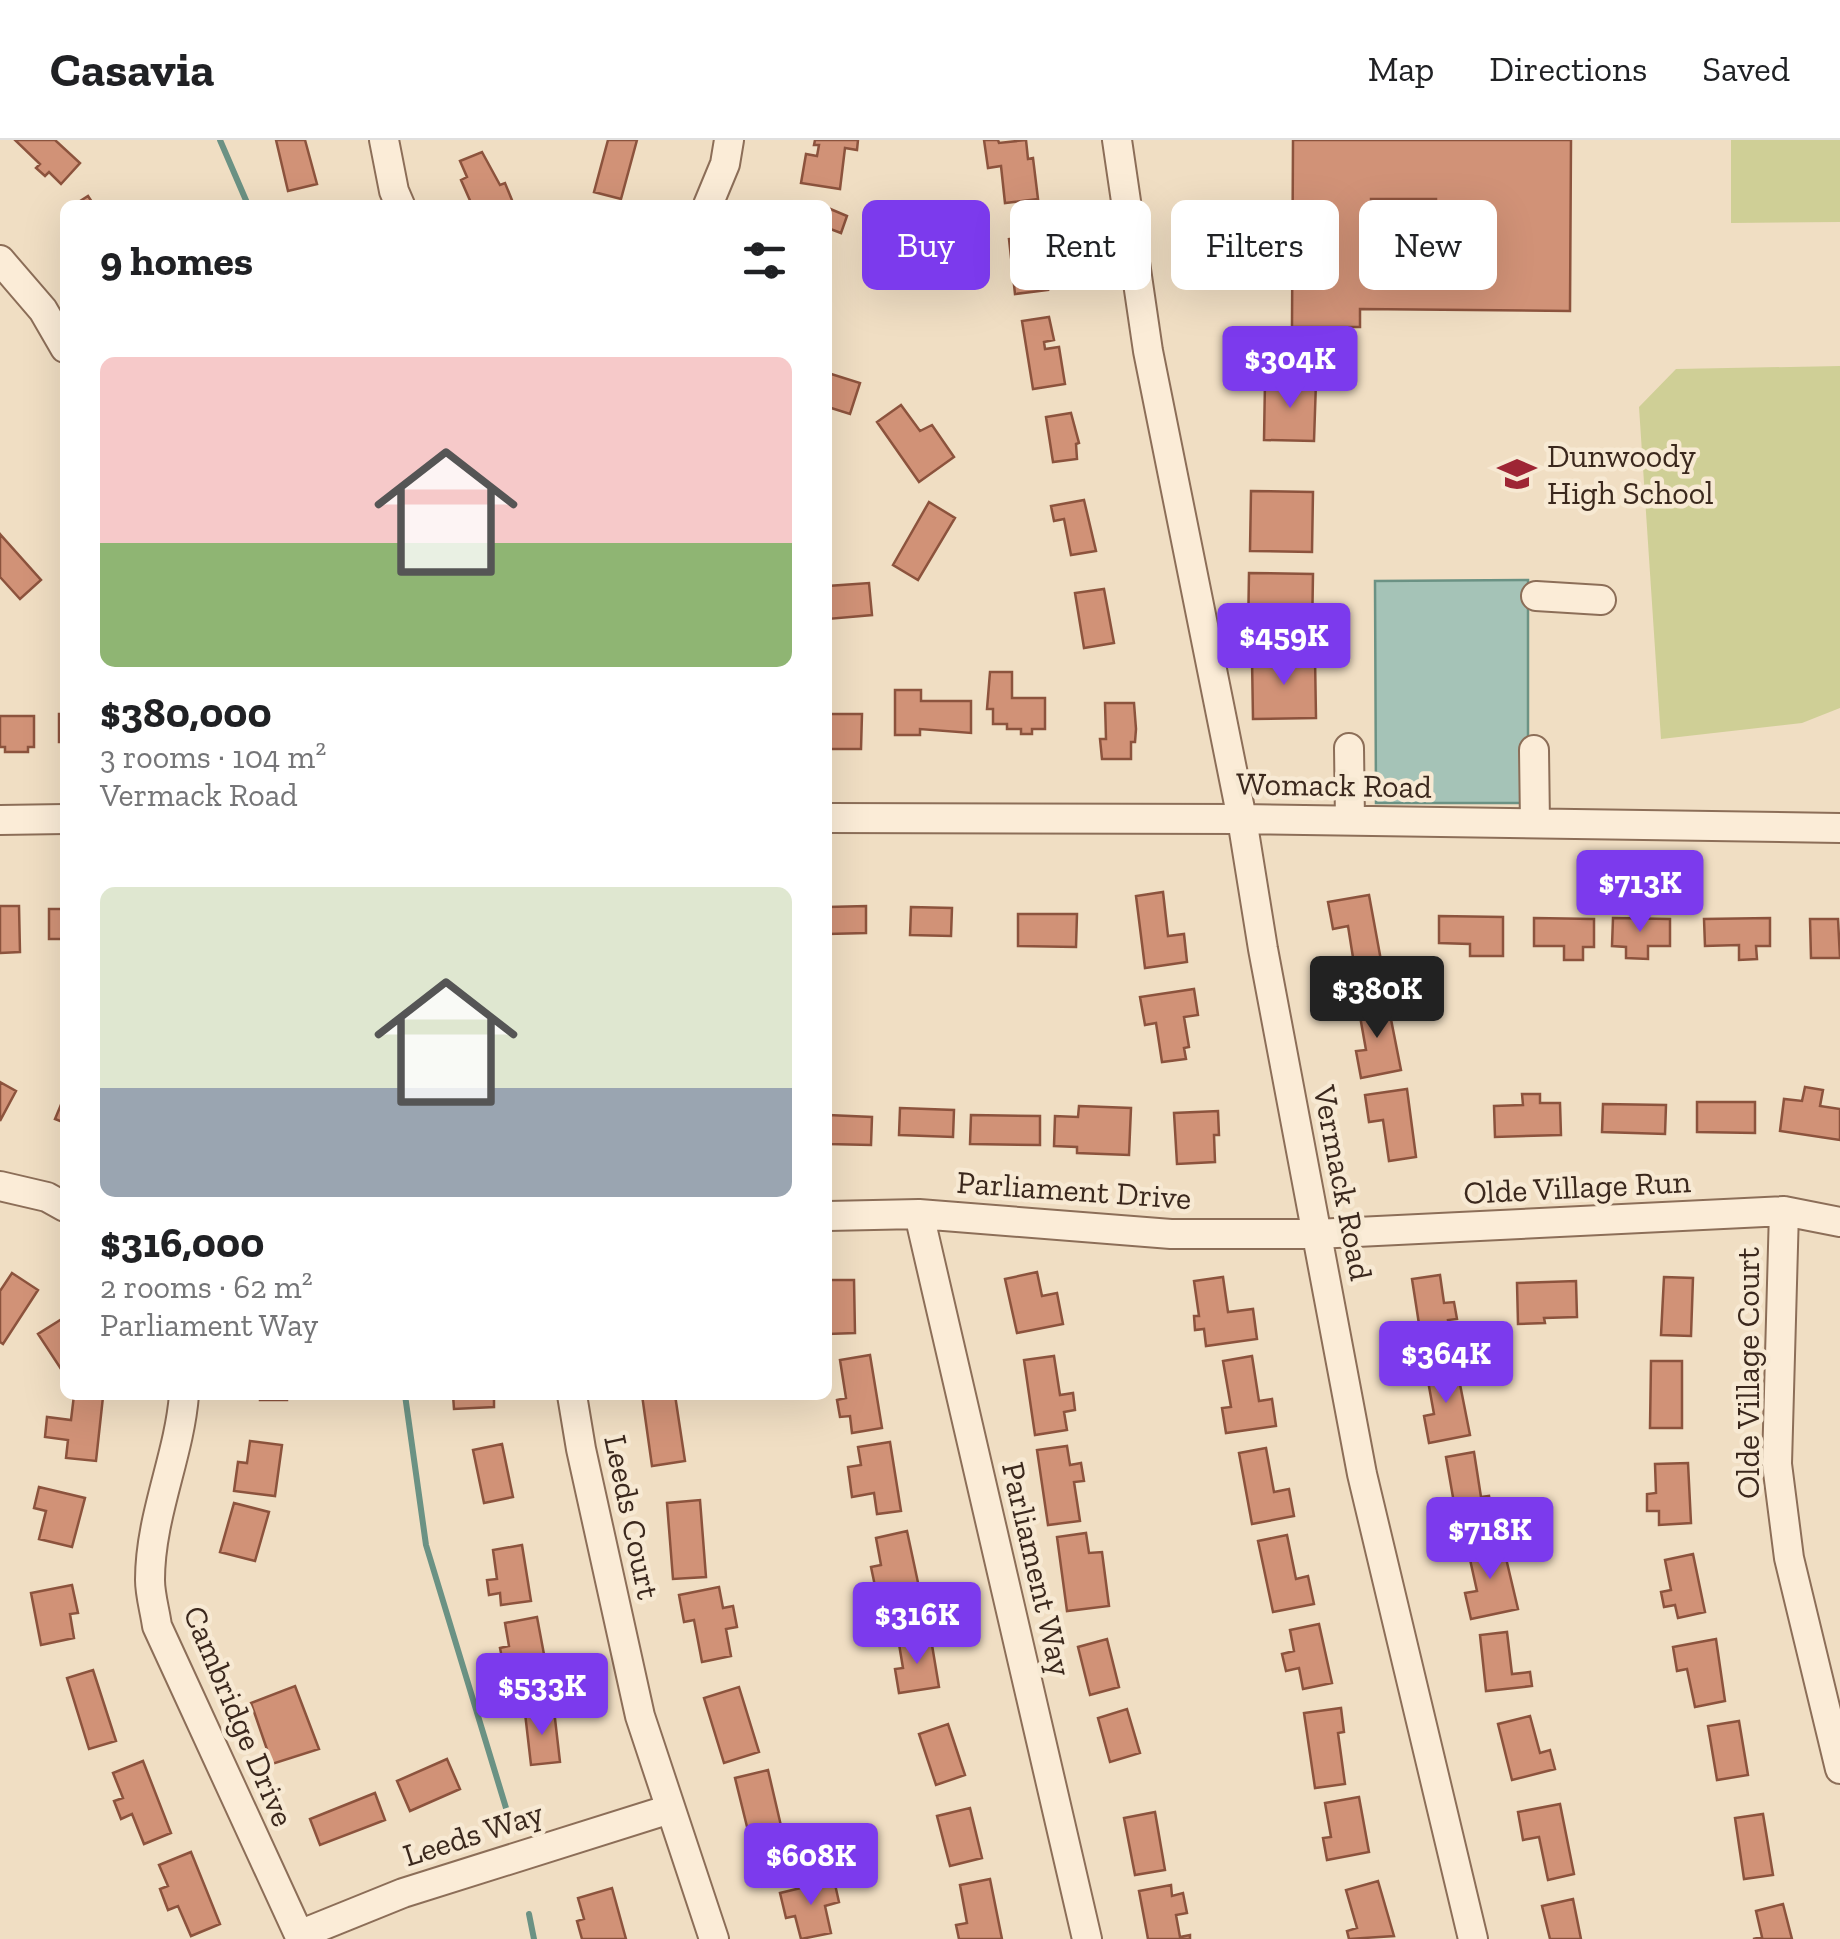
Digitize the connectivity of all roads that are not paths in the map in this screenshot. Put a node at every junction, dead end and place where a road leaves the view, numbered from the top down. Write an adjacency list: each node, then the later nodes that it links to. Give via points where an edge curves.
1 (384, 140): 4 (street)
2 (729, 140): 5 (street)
3 (1117, 140): 13 (street, Vermack Road, via 1148,352)
4 (398, 200)
5 (710, 200)
6 (0, 260): 7 (street)
7 (60, 339)
8 (1536, 596): 9 (street)
9 (1601, 600)
10 (1349, 748): 16 (street)
11 (1534, 750): 17 (street)
12 (832, 818): 13 (street, Womack Road)
13 (1242, 819): 16 (street, Womack Road); 25 (street, Vermack Road)
14 (0, 820): 15 (street)
15 (60, 820)
16 (1350, 820): 17 (street, Womack Road)
17 (1535, 822): 18 (street, Womack Road)
18 (1840, 828)
19 (0, 1186): 20 (street)
20 (60, 1204)
21 (1784, 1212): 24 (street, Olde Village Run); 25 (street, Olde Village Run); 28 (street, Olde Village Court, via 1777,1464 1789,1558)
22 (919, 1214): 23 (street, Parliament Drive); 25 (street, Parliament Drive, via 1171,1234); 32 (street, Parliament Way)
23 (832, 1216)
24 (1840, 1222)
25 (1316, 1234): 33 (street, Vermack Road, via 1362,1474)
26 (184, 1400): 30 (street, Cambridge Drive, via 154,1538 150,1582 157,1626)
27 (573, 1400): 29 (street, Leeds Court, via 640,1716)
28 (1840, 1769)
29 (670, 1809): 30 (street, Leeds Way, via 403,1893); 31 (street, Leeds Court)
30 (300, 1937)
31 (714, 1939)
32 (1087, 1939)
33 (1473, 1939)

